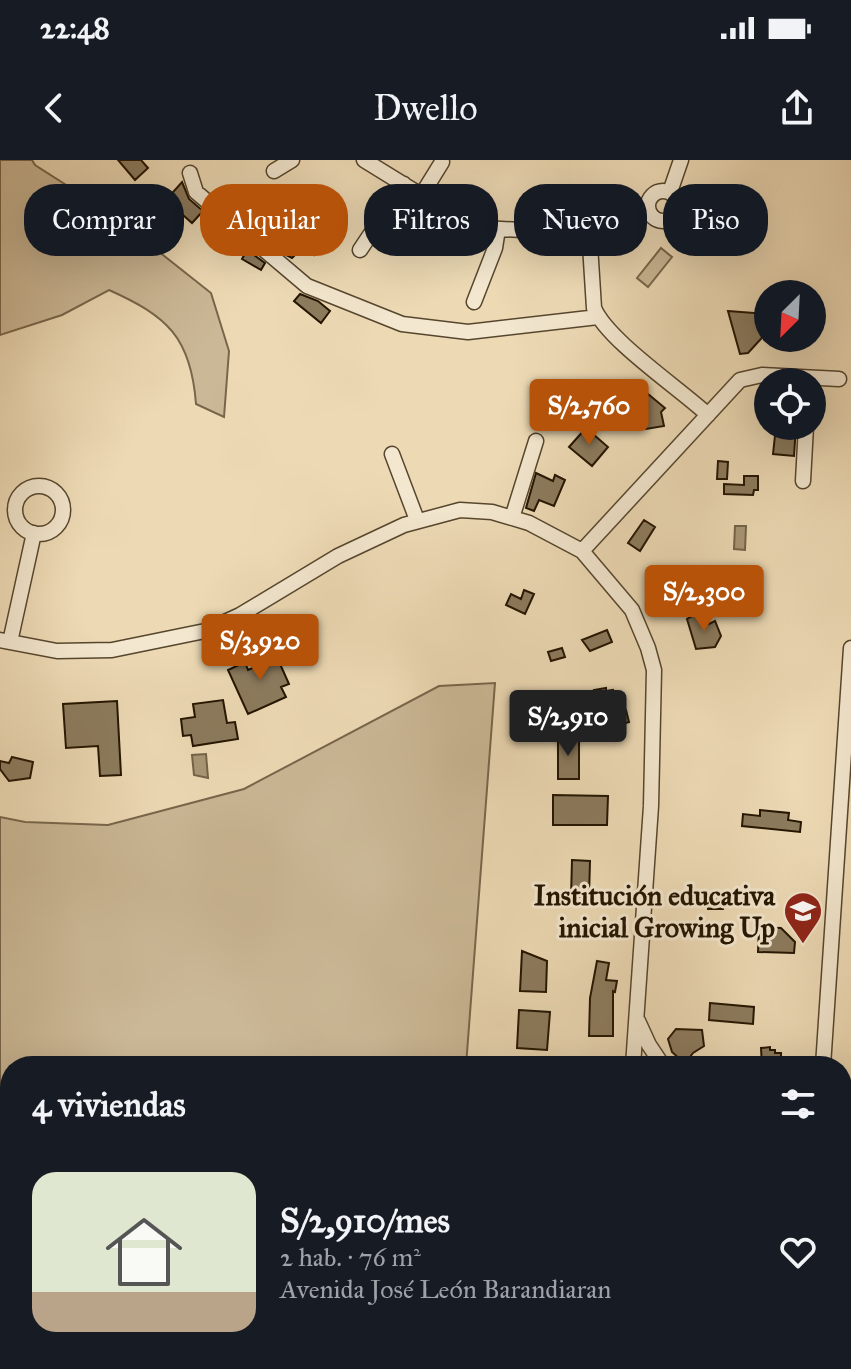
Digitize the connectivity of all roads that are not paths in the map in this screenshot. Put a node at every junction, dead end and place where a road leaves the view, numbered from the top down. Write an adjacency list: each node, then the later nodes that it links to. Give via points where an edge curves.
1 (292, 160): 5 (street)
2 (364, 160): 7 (street)
3 (681, 160): 9 (street)
4 (442, 162): 8 (street)
5 (274, 171)
6 (190, 173): 20 (street, via 196,192 307,286 402,324 468,332)
7 (404, 184)
8 (428, 184)
9 (673, 184)
10 (663, 191): 11 (street, via 648,199)
11 (648, 211): 12 (street)
12 (663, 221)
13 (498, 229): 14 (street)
14 (514, 230)
15 (364, 248): 16 (street)
16 (360, 250)
17 (492, 256): 19 (street)
18 (591, 256): 20 (street)
19 (474, 302)
20 (598, 317): 24 (street)
21 (754, 376): 24 (street, via 735,384)
22 (826, 379): 23 (street)
23 (839, 379)
24 (708, 415): 32 (street)
25 (805, 440): 28 (street)
26 (536, 441): 29 (street)
27 (392, 454): 30 (street)
28 (803, 481)
29 (512, 518): 30 (street, via 460,510); 32 (street)
30 (417, 520): 33 (street, via 338,556 205,631 112,650 57,651)
31 (34, 533): 33 (street)
32 (582, 551): 36 (street, via 632,610 654,670 651,806)
33 (5, 641)
34 (851, 648): 35 (street)
35 (847, 789): 39 (street)
36 (636, 1015): 37 (street); 38 (street)
37 (635, 1056)
38 (655, 1056)
39 (824, 1056)

